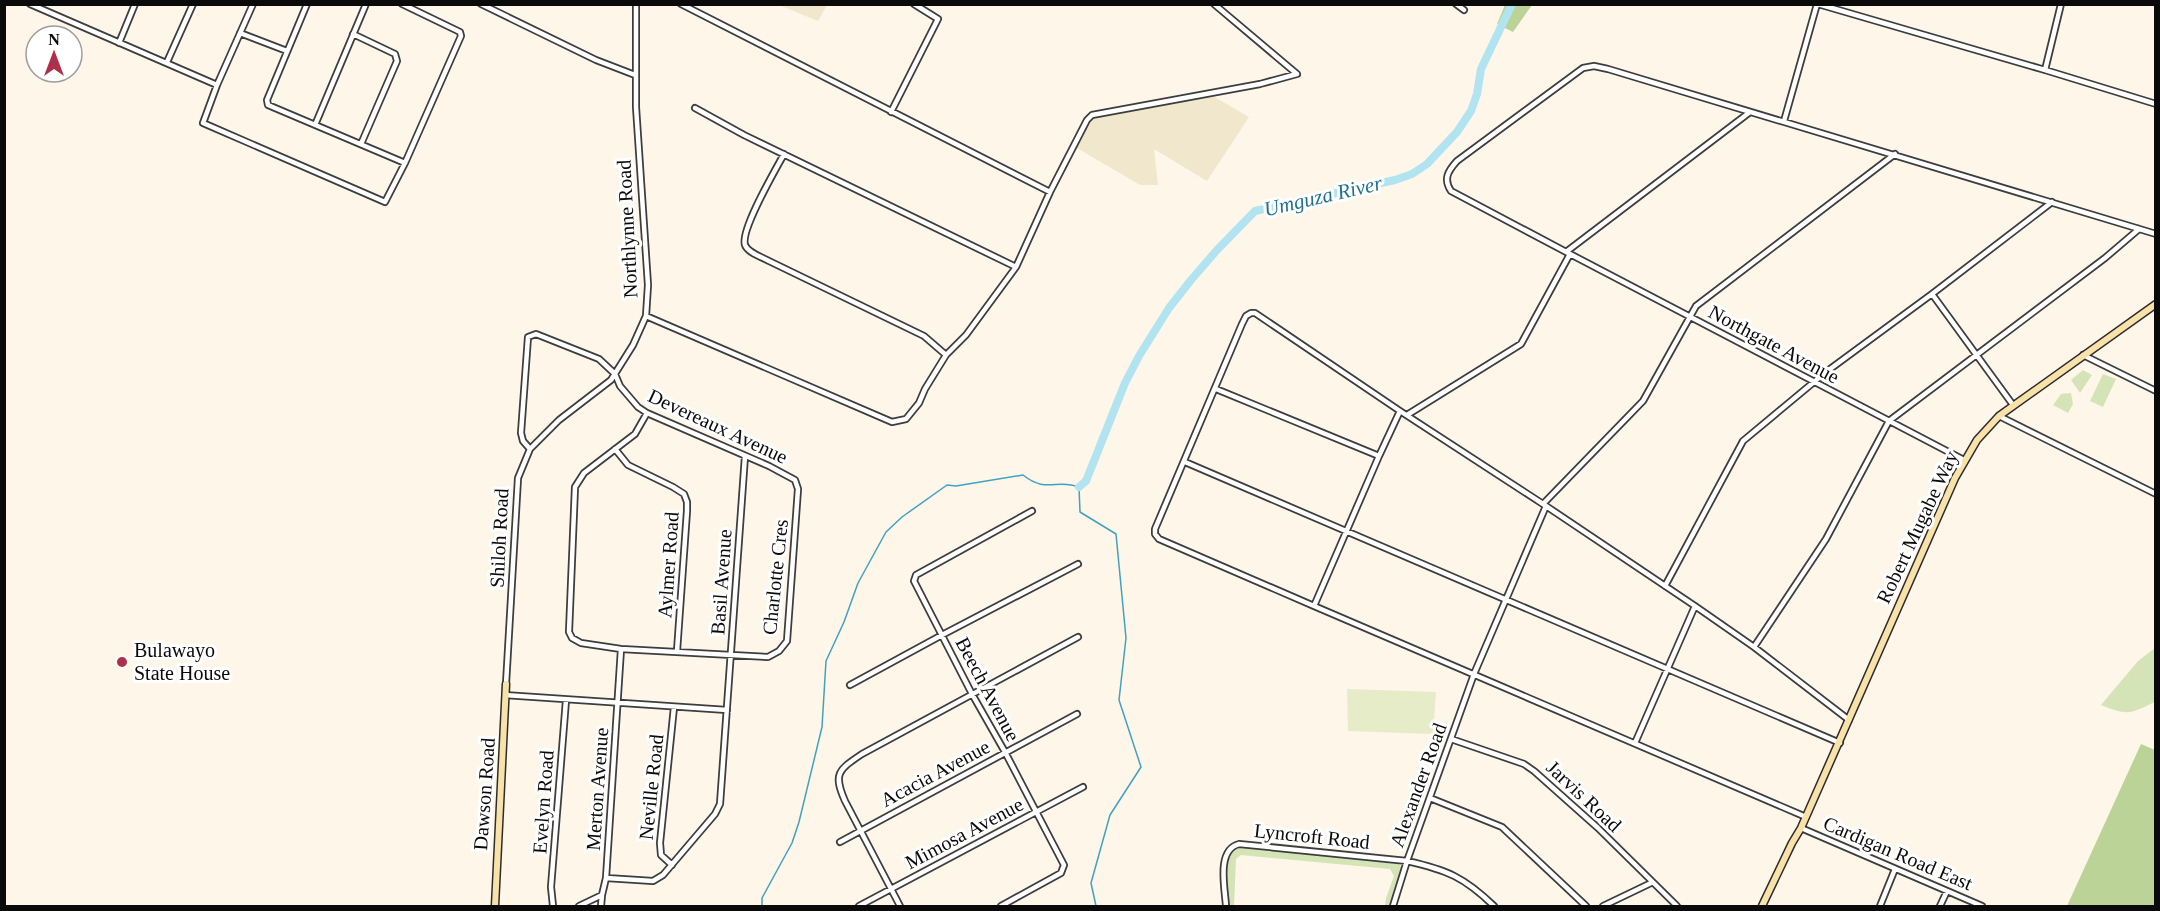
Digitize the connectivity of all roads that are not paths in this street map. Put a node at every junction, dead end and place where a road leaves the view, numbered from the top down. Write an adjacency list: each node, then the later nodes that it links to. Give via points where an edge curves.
1 (30, 4): 21 (street)
2 (135, 4): 21 (street)
3 (193, 4): 23 (street)
4 (253, 4): 19 (street)
5 (307, 4): 22 (street)
6 (366, 4): 20 (street)
7 (402, 4): 18 (street)
8 (422, 4): 18 (street)
9 (481, 4): 25 (street, via 525,28)
10 (636, 4): 25 (street)
11 (681, 4): 29 (street)
12 (914, 4): 29 (street, via 938,19)
13 (1214, 4): 37 (street, via 1297,74 1092,116)
14 (1456, 4): 17 (street)
15 (1818, 4): 24 (street); 31 (street)
16 (2061, 4): 24 (street)
17 (1464, 10)
18 (418, 12): 36 (street, via 460,32 461,36)
19 (240, 33): 22 (street); 26 (street)
20 (353, 34): 32 (street); 33 (street, via 395,54 397,61)
21 (119, 43): 23 (street)
22 (287, 51): 32 (street, via 267,102)
23 (167, 62): 26 (street)
24 (2045, 70): 27 (street)
25 (635, 75): 45 (street, Northlynne Road, via 648,285)
26 (217, 85): 36 (street, via 203,123 383,201)
27 (2156, 104)
28 (694, 108): 34 (street)
29 (891, 112): 37 (street)
30 (1750, 112): 31 (street); 41 (street); 41 (street, Northgate Avenue, via 1589,66 1452,166 1446,178 1451,191)
31 (1784, 121): 35 (street)
32 (315, 125): 33 (street)
33 (361, 144): 36 (street)
34 (784, 154): 42 (street); 48 (street, via 747,227 747,248 924,336)
35 (1894, 154): 38 (street); 46 (street, via 1704,298)
36 (405, 163)
37 (1050, 192): 42 (street)
38 (2052, 202): 39 (street); 43 (street)
39 (2139, 229): 40 (street); 47 (street)
40 (2156, 234)
41 (1568, 253): 46 (street, Northgate Avenue); 57 (street, via 1521,344)
42 (1016, 267): 48 (street, via 966,335)
43 (1932, 294): 47 (street); 51 (street)
44 (2156, 304): 49 (main road, Robert Mugabe Way)
45 (646, 316): 48 (street, via 892,422 906,420 914,412); 50 (street, Northlynne Road)
46 (1689, 316): 51 (street, Northgate Avenue); 68 (street, via 1643,401)
47 (1977, 354): 54 (street); 59 (street)
48 (946, 355)
49 (2083, 355): 53 (street); 54 (main road, Robert Mugabe Way)
50 (615, 374): 56 (street, Devereaux Avenue, via 625,392); 60 (street, Northlynne Road); 60 (street, Devereaux Avenue, via 598,359 536,334 528,337 522,436)
51 (1814, 382): 59 (street, Northgate Avenue); 72 (street, via 1743,441)
52 (1216, 389): 55 (street, via 1242,324 1253,312); 63 (street); 65 (street)
53 (2156, 391)
54 (2013, 405): 58 (main road, Robert Mugabe Way)
55 (1400, 411): 57 (street); 63 (street)
56 (647, 413): 61 (street, Charlotte Cres, via 635,434); 62 (street, Devereaux Avenue)
57 (1407, 415): 68 (street)
58 (2000, 416): 64 (main road, Robert Mugabe Way); 67 (street)
59 (1889, 422): 64 (street, Northgate Avenue); 78 (street, via 1826,539)
60 (530, 449): 84 (street, Shiloh Road, via 518,478)
61 (615, 449): 79 (street, Charlotte Cres, via 584,472 576,487 569,632 581,644); 80 (street, Aylmer Road, via 628,465 678,489 686,497)
62 (745, 456): 66 (street, Devereaux Avenue, via 793,478); 81 (street, Basil Avenue)
63 (1379, 456): 70 (street)
64 (1964, 460): 93 (main road, Robert Mugabe Way)
65 (1185, 462): 70 (street); 74 (street, via 1155,529 1156,537)
66 (798, 489): 81 (street, Charlotte Cres, via 787,641 768,657)
67 (2156, 494)
68 (1545, 505): 72 (street); 73 (street, Alexander Road)
69 (1032, 511): 76 (street, Beech Avenue, via 916,575 914,581)
70 (1346, 530): 73 (street); 74 (street)
71 (1078, 564): 76 (street)
72 (1665, 586): 75 (street)
73 (1506, 600): 82 (street); 83 (street, Alexander Road)
74 (1314, 606): 83 (street)
75 (1695, 606): 78 (street); 82 (street)
76 (942, 635): 85 (street); 86 (street, Beech Avenue)
77 (1078, 637): 86 (street)
78 (1754, 647): 93 (street)
79 (621, 649): 80 (street, Charlotte Cres); 89 (street)
80 (677, 651): 81 (street, Charlotte Cres)
81 (731, 656): 91 (street, Basil Avenue)
82 (1667, 669): 95 (street); 96 (street)
83 (1474, 674): 94 (street, Alexander Road); 95 (street)
84 (506, 684): 87 (main road, Dawson Road)
85 (850, 685)
86 (972, 694): 97 (street, Beech Avenue); 102 (street, via 862,754 840,772 838,783)
87 (506, 695): 88 (street); 113 (main road, Dawson Road)
88 (566, 700): 89 (street); 114 (street, Evelyn Road, via 551,887)
89 (618, 703): 90 (street); 108 (street, Merton Avenue)
90 (675, 707): 91 (street); 106 (street, Neville Road, via 660,843 661,855)
91 (728, 710): 106 (street, Basil Avenue, via 720,804)
92 (1077, 714): 97 (street, Acacia Avenue)
93 (1850, 720): 96 (main road, Robert Mugabe Way)
94 (1451, 739): 99 (street, Alexander Road); 109 (street, Jarvis Road, via 1534,771)
95 (1635, 743): 101 (street)
96 (1840, 743): 101 (main road, Robert Mugabe Way)
97 (1005, 753): 100 (street, Beech Avenue); 102 (street, Acacia Avenue)
98 (1083, 787): 100 (street, Mimosa Avenue)
99 (1430, 798): 105 (street, Alexander Road); 123 (street, via 1502,827)
100 (1036, 811): 110 (street, Mimosa Avenue); 119 (street, Beech Avenue, via 1063,870)
101 (1806, 817): 103 (main road, Robert Mugabe Way)
102 (860, 831): 104 (street, Acacia Avenue); 110 (street)
103 (1799, 832): 107 (street, Cardigan Road East); 126 (main road, Robert Mugabe Way); 127 (main road, Robert Mugabe Way)
104 (840, 842)
105 (1407, 861): 120 (street, Lyncroft Road, via 1239,844 1228,850 1224,862); 121 (street, Alexander Road); 122 (street, Lyncroft Road, via 1461,878)
106 (672, 865): 108 (street, Basil Avenue, via 653,881)
107 (1895, 869): 111 (street, Cardigan Road East); 128 (street)
108 (606, 878): 112 (street, Merton Avenue)
109 (1652, 883): 124 (street); 125 (street, Jarvis Road)
110 (891, 889): 117 (street, Mimosa Avenue); 118 (street)
111 (1947, 891): 129 (street); 130 (street, Cardigan Road East)
112 (602, 895): 115 (street); 116 (street, Merton Avenue)
113 (495, 906)
114 (554, 906)
115 (579, 906)
116 (601, 906)
117 (859, 906)
118 (900, 906)
119 (1001, 906)
120 (1226, 906)
121 (1393, 906)
122 (1494, 906)
123 (1586, 906)
124 (1603, 906)
125 (1677, 906)
126 (1762, 906)
127 (1766, 906)
128 (1880, 906)
129 (1940, 906)
130 (1982, 906)

